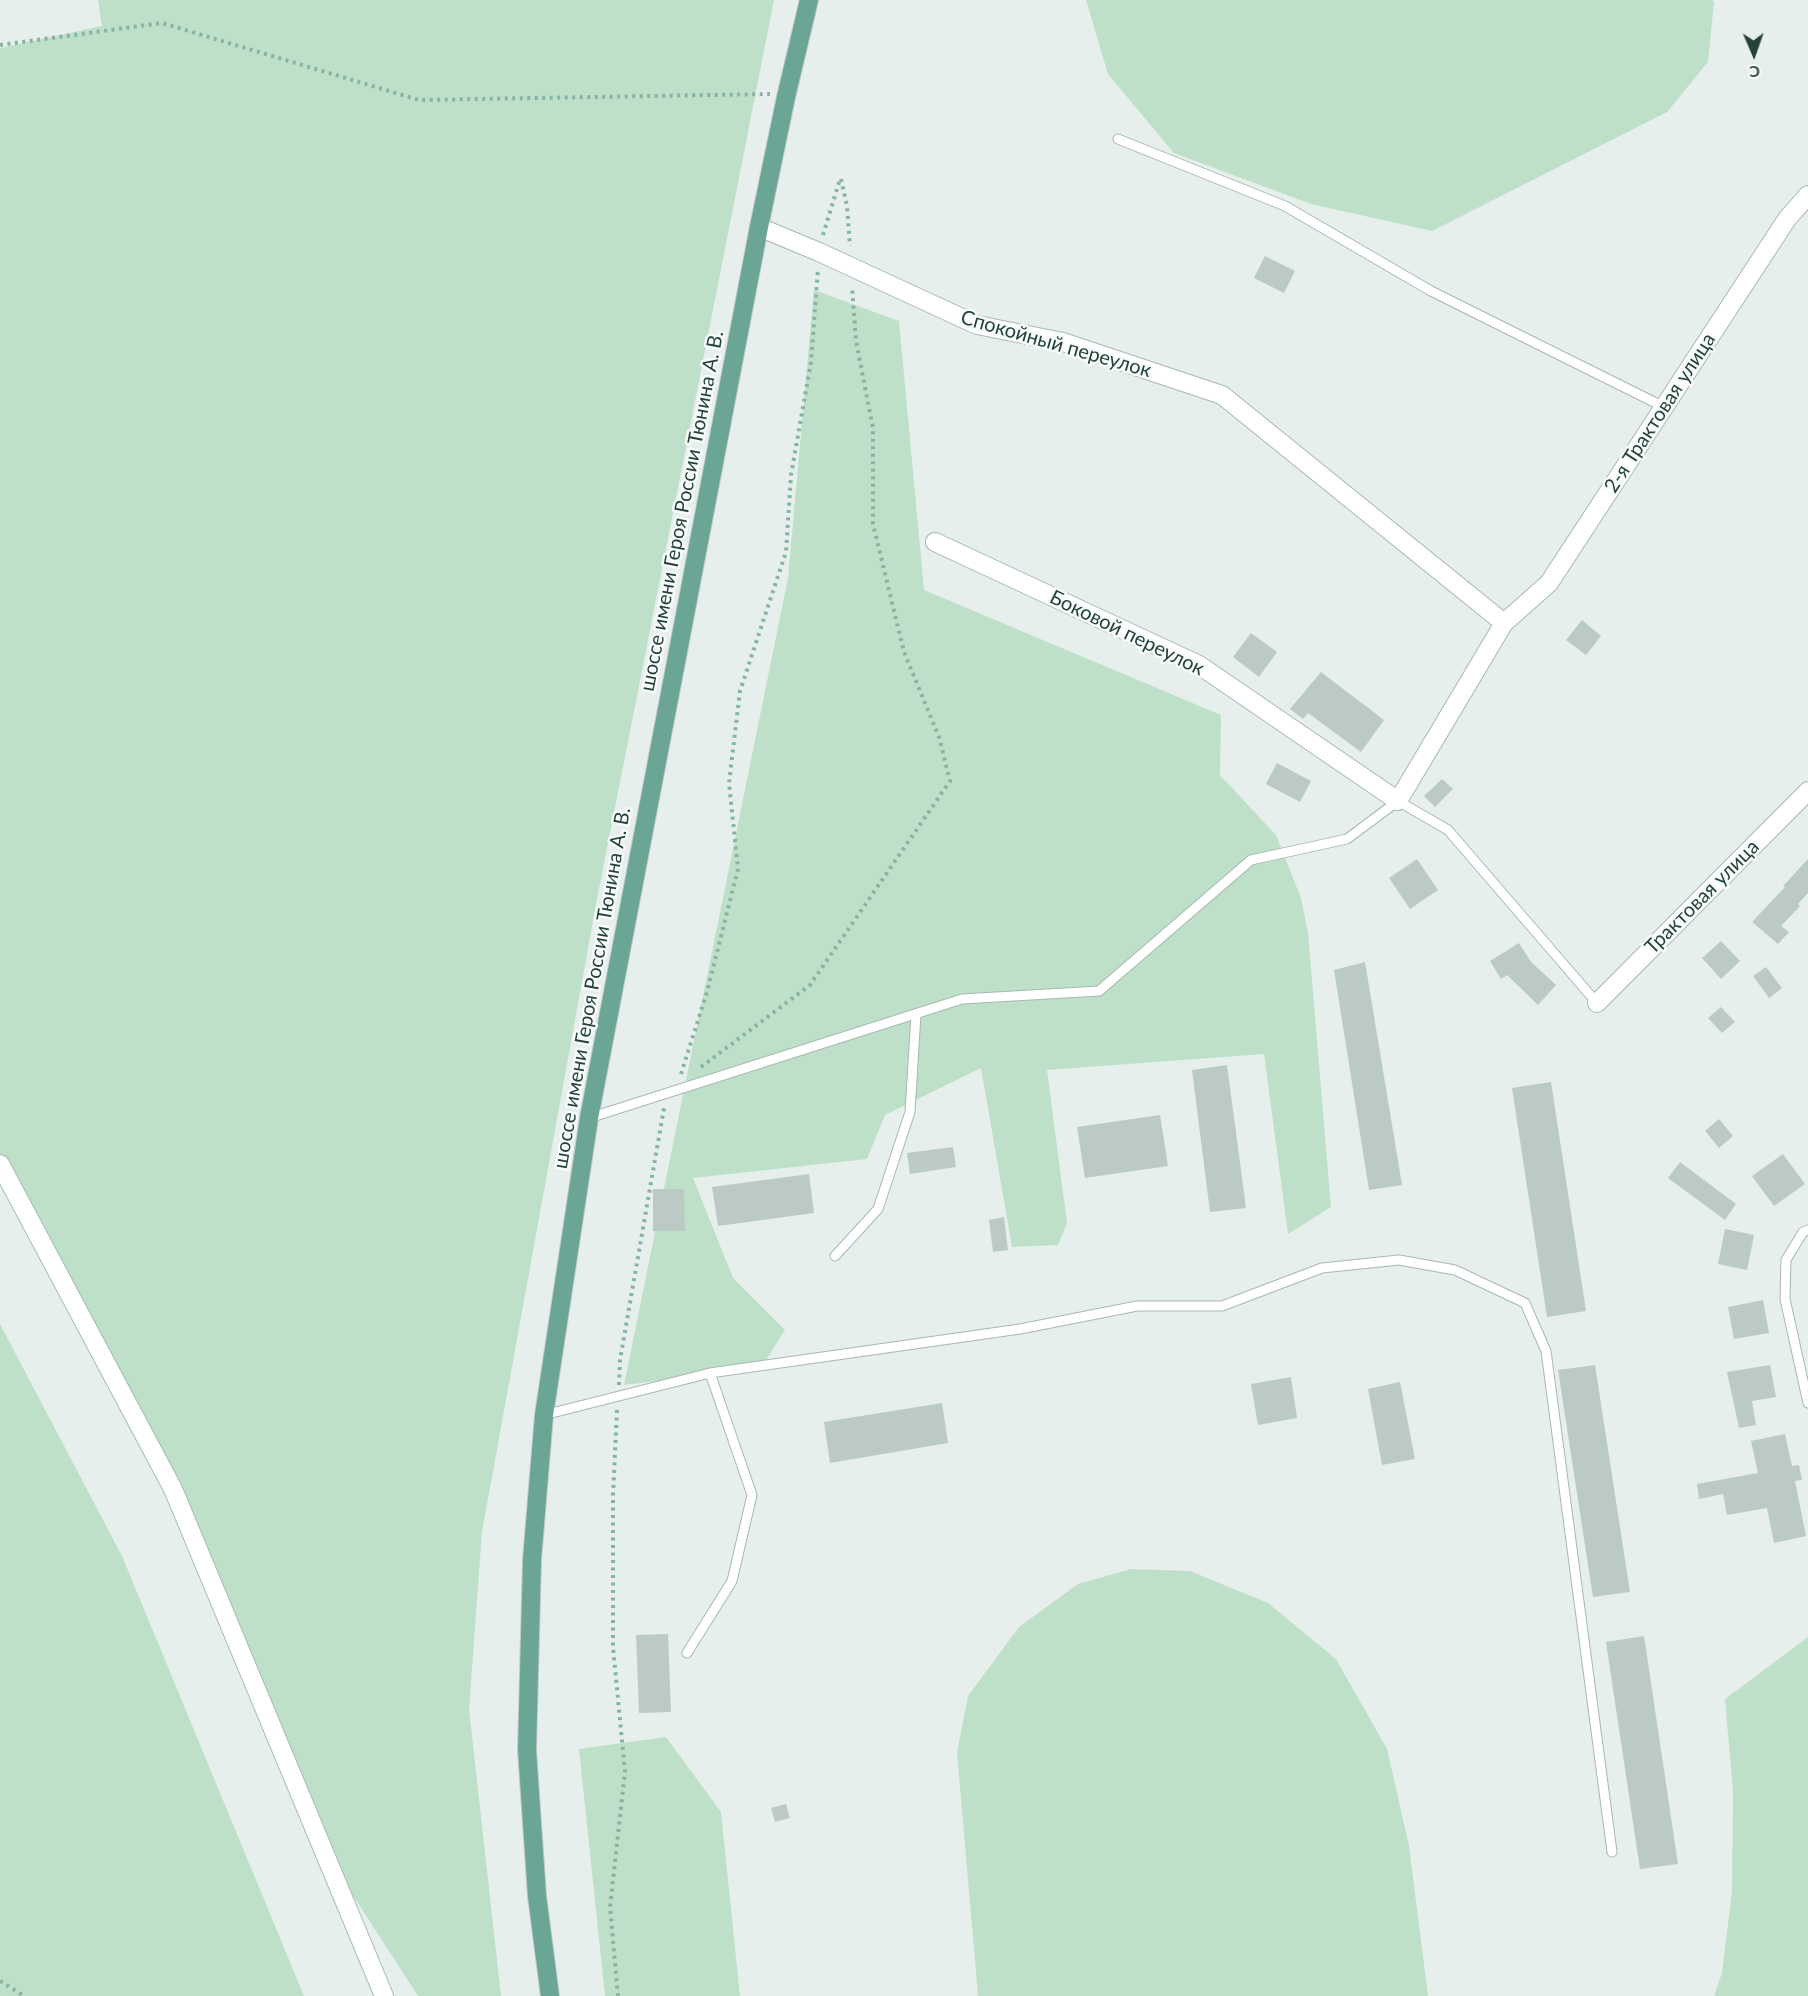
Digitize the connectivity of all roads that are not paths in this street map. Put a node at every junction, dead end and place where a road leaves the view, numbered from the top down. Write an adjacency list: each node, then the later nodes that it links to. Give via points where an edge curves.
1 (809, 0): 4 (main road, шоссе имени Героя России Тюнина А. В.)
2 (1118, 139): 5 (lane, via 1285,206 1431,291)
3 (1808, 195): 5 (street, 2-я Трактовая улица, via 1787,219)
4 (759, 226): 7 (street, Спокойный переулок, via 976,325 1063,342 1222,395); 12 (main road, шоссе имени Героя России Тюнина А. В.)
5 (1664, 407): 7 (street, 2-я Трактовая улица, via 1549,583)
6 (935, 542): 9 (street, Боковой переулок, via 1198,665)
7 (1503, 623): 9 (street, 2-я Трактовая улица)
8 (1808, 791): 10 (street, Трактовая улица)
9 (1398, 801): 10 (lane, via 1448,830); 11 (lane, via 1347,839 1251,861 1099,991 963,999)
10 (1597, 1003)
11 (916, 1014): 12 (lane); 15 (lane, via 910,1112 878,1209)
12 (589, 1118): 18 (main road, шоссе имени Героя России Тюнина А. В.)
13 (0, 1164): 21 (street, via 173,1489)
14 (1808, 1230): 17 (lane, via 1786,1260 1785,1299)
15 (835, 1256)
16 (710, 1373): 18 (lane); 19 (lane, via 752,1495 732,1581); 20 (lane, via 1020,1329 1137,1306 1222,1306 1322,1269 1399,1260 1455,1270 1525,1303 1546,1351)
17 (1808, 1403)
18 (544, 1414): 22 (main road, шоссе имени Героя России Тюнина А. В., via 532,1560 527,1750 537,1896)
19 (687, 1653)
20 (1612, 1852)
21 (384, 1996)
22 (550, 1996)

